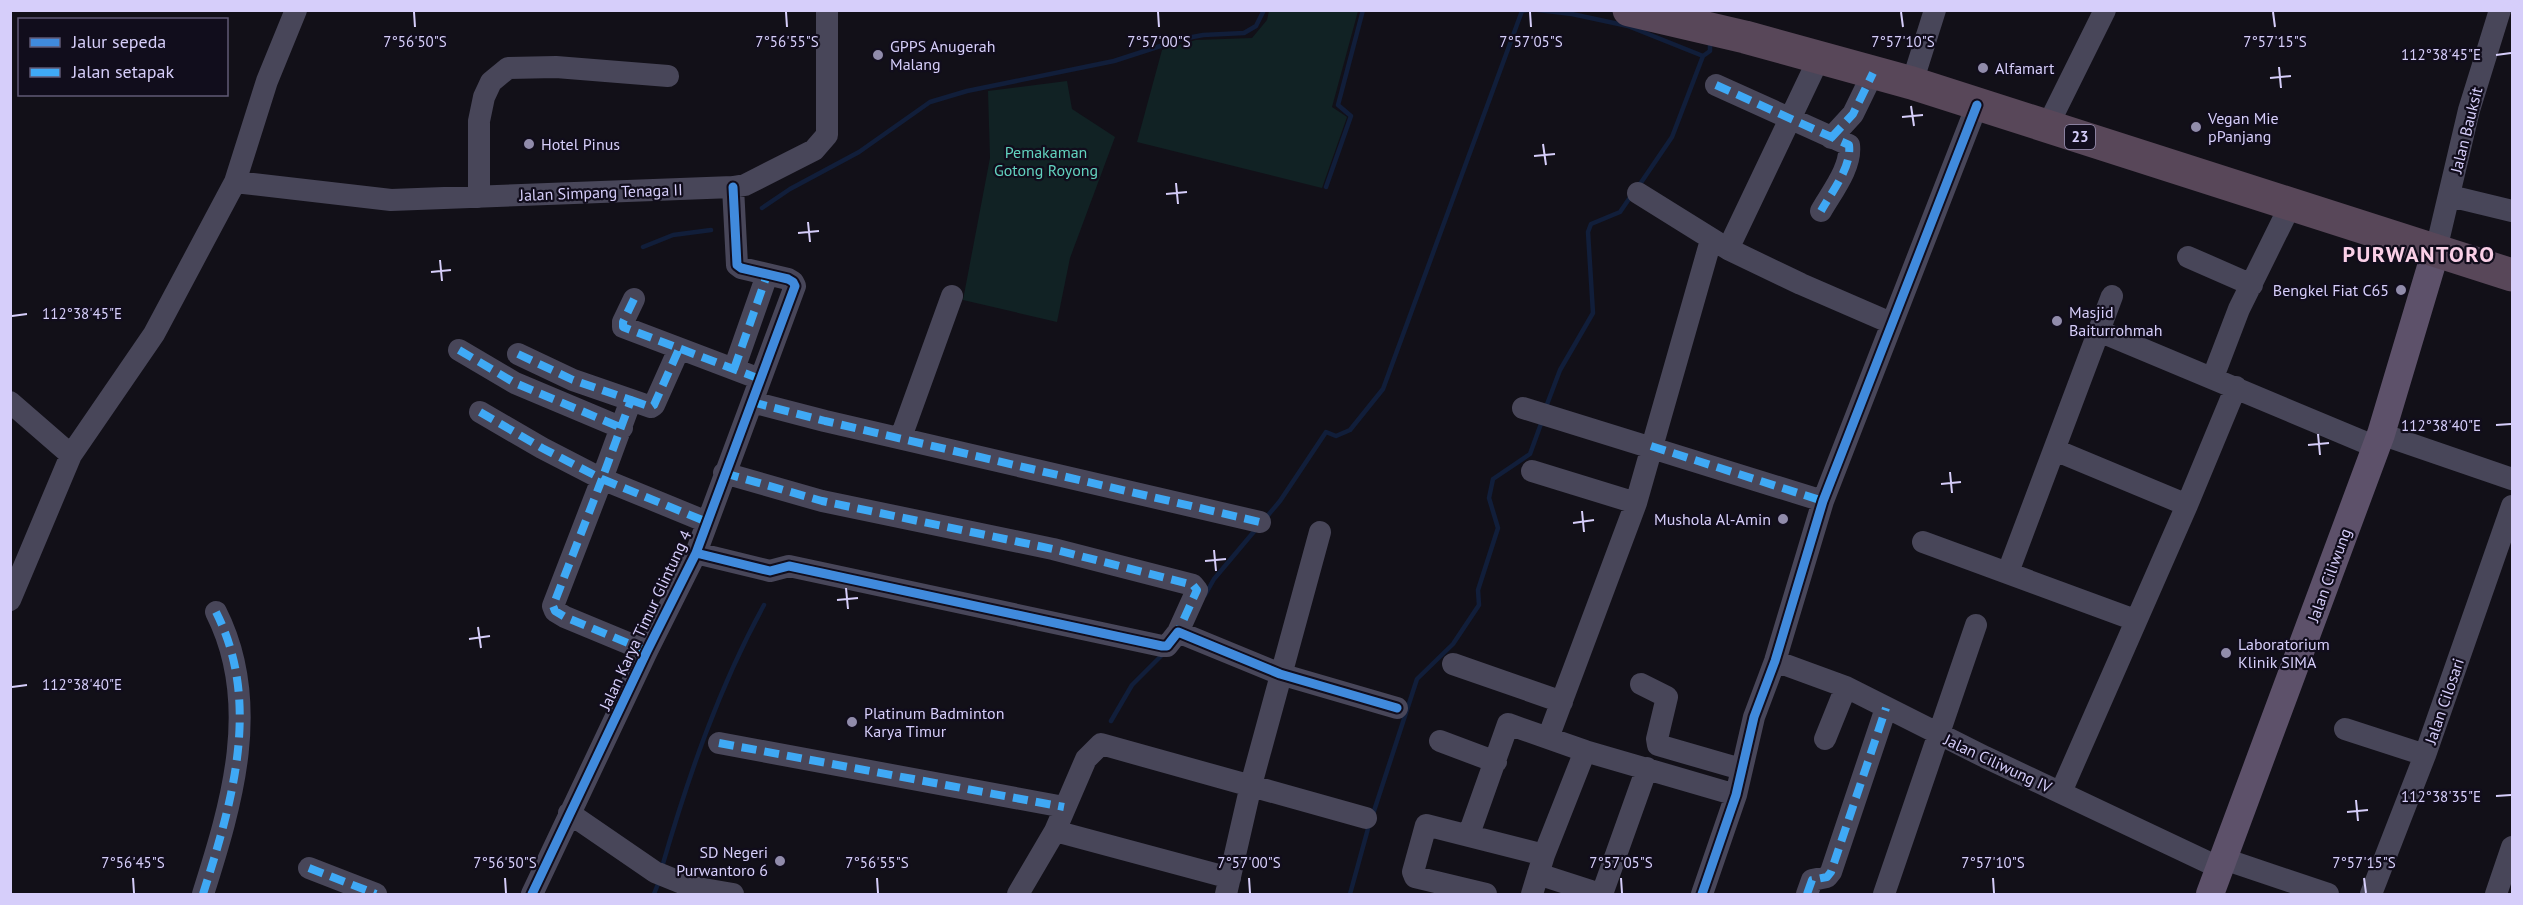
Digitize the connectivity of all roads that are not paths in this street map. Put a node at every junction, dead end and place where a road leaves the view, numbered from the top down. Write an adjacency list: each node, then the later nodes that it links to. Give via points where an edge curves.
1 (296, 10): 16 (street, via 267,81)
2 (827, 10): 17 (street, Jalan Simpang Tenaga II, via 829,126 823,143 745,185)
3 (1629, 10): 7 (highway, 23)
4 (1935, 10): 10 (street)
5 (2105, 10): 14 (street)
6 (2500, 10): 19 (street, Jalan Bauksit, via 2469,110)
7 (1819, 58): 8 (highway, 23); 13 (street)
8 (1873, 73): 10 (highway, 23); 15 (street, via 1853,114)
9 (668, 76): 20 (street, via 556,67 508,68 491,82 484,96 479,121)
10 (1912, 83): 12 (highway, 23)
11 (1716, 85): 13 (street)
12 (1977, 105): 14 (highway, 23); 33 (street)
13 (1791, 118): 15 (street); 24 (street)
14 (2047, 127): 21 (highway, 23)
15 (1831, 138): 22 (street, via 1849,146 1850,151)
16 (235, 182): 20 (street, Jalan Simpang Tenaga II, via 391,200); 52 (street, via 154,334)
17 (733, 187): 20 (street, Jalan Simpang Tenaga II); 28 (street, via 737,265)
18 (1638, 193): 24 (street)
19 (2450, 196): 23 (street); 25 (street, Jalan Bauksit)
20 (479, 197)
21 (2291, 204): 25 (highway, 23); 29 (street)
22 (1821, 211)
23 (2512, 212)
24 (1720, 244): 33 (street); 50 (street)
25 (2436, 250): 27 (highway, 23); 49 (main road, Jalan Ciliwung)
26 (2188, 257): 29 (street)
27 (2512, 274)
28 (768, 275): 38 (street); 40 (street, Jalan Karya Timur Glintung 4, via 791,281 795,286)
29 (2252, 285): 39 (street)
30 (952, 296): 48 (street)
31 (2112, 296): 34 (street)
32 (634, 299): 35 (street, via 623,327)
33 (1891, 323): 57 (street)
34 (2099, 331): 39 (street); 51 (street)
35 (679, 349): 38 (street); 42 (street, via 654,405)
36 (459, 350): 47 (street, via 515,383)
37 (518, 354): 42 (street, via 573,380)
38 (734, 369): 40 (street)
39 (2213, 377): 41 (street)
40 (760, 379): 44 (street, Jalan Karya Timur Glintung 4)
41 (2236, 387): 49 (street); 59 (street)
42 (631, 400): 47 (street)
43 (10, 402): 52 (street)
44 (753, 402): 48 (street); 54 (street, Jalan Karya Timur Glintung 4)
45 (480, 412): 56 (street)
46 (1536, 413): 50 (street)
47 (622, 428): 56 (street)
48 (901, 437): 62 (street)
49 (2379, 440): 55 (street); 101 (main road, Jalan Ciliwung)
50 (1651, 446): 57 (street); 58 (street)
51 (2055, 450): 59 (street); 66 (street)
52 (72, 455): 67 (street)
53 (1532, 471): 58 (street)
54 (724, 473): 61 (street, Jalan Karya Timur Glintung 4); 71 (street, via 822,501 1053,549 1193,585 1197,590)
55 (2512, 478)
56 (602, 479): 61 (street); 72 (street, via 553,606 565,617)
57 (1823, 501): 73 (street)
58 (1636, 503): 78 (street)
59 (2187, 505): 69 (street)
60 (2512, 506): 88 (street, Jalan Cilosari)
61 (707, 522): 65 (street, Jalan Karya Timur Glintung 4)
62 (1260, 522)
63 (1320, 532): 75 (street)
64 (1923, 542): 66 (street)
65 (696, 554): 71 (street, via 770,571 789,566 1162,646 1167,646); 72 (street, Jalan Karya Timur Glintung 4)
66 (2008, 572): 69 (street)
67 (10, 600)
68 (216, 612): 106 (street, via 228,635 239,682 239,748 231,800)
69 (2135, 620): 93 (street)
70 (1976, 625): 82 (street)
71 (1178, 632): 75 (street)
72 (647, 651): 96 (street, Jalan Karya Timur Glintung 4)
73 (1775, 661): 77 (street, Jalan Ciliwung IV); 91 (street, via 1754,717)
74 (1453, 664): 78 (street)
75 (1280, 674): 79 (street); 92 (street)
76 (1641, 684): 91 (street, via 1667,697 1658,745)
77 (1846, 687): 80 (street, Jalan Ciliwung IV); 84 (street)
78 (1562, 702): 83 (street)
79 (1397, 708)
80 (1886, 708): 82 (street, Jalan Ciliwung IV); 114 (street, via 1831,872 1827,877 1812,880)
81 (2344, 729): 88 (street)
82 (1937, 734): 93 (street, Jalan Ciliwung IV); 115 (street)
83 (1548, 738): 87 (street); 89 (street, via 1508,724)
84 (1825, 739)
85 (1440, 741): 89 (street)
86 (719, 744): 95 (street)
87 (1585, 751): 90 (street); 103 (street)
88 (2425, 754): 118 (street, Jalan Cilosari)
89 (1496, 762): 99 (street)
90 (1647, 768): 94 (street); 112 (street)
91 (1742, 769): 94 (street)
92 (1251, 785): 95 (street, via 1101,744 1086,759); 97 (street); 104 (street)
93 (2061, 792): 101 (street, Jalan Ciliwung IV)
94 (1736, 795): 113 (street)
95 (1064, 807): 98 (street)
96 (569, 813): 105 (street, via 655,872); 108 (street, Jalan Karya Timur Glintung 4)
97 (1366, 818)
98 (1055, 831): 104 (street); 110 (street)
99 (1469, 834): 103 (street); 111 (street, via 1427,824 1414,875)
100 (2512, 847): 119 (street)
101 (2222, 864): 116 (main road, Jalan Ciliwung); 117 (street, Jalan Ciliwung IV)
102 (309, 868): 107 (street)
103 (1538, 874): 112 (street)
104 (1232, 889)
105 (692, 891): 109 (street)
106 (203, 894)
107 (376, 894)
108 (532, 894)
109 (733, 894)
110 (1018, 894)
111 (1486, 894)
112 (1601, 894)
113 (1702, 894)
114 (1807, 894)
115 (1884, 894)
116 (2210, 894)
117 (2328, 894)
118 (2371, 894)
119 (2496, 894)

